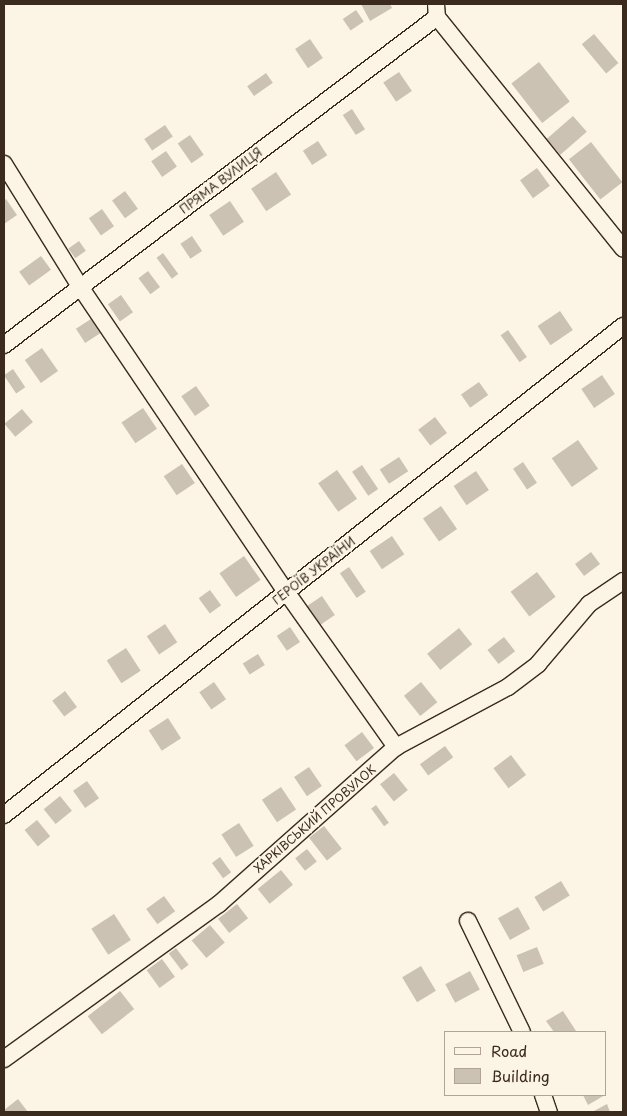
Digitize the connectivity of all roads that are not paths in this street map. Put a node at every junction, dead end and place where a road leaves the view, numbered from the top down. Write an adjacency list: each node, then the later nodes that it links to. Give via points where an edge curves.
1 (437, 10): 3 (street); 4 (street, ПРЯМА ВУЛИЦЯ)
2 (4, 164): 4 (street)
3 (623, 248)
4 (81, 288): 6 (street, ПРЯМА ВУЛИЦЯ); 8 (street)
5 (623, 326): 8 (street, ГЕРОЇВ УКРАЇНИ)
6 (4, 345)
7 (623, 581): 9 (street, ХАРКІВСЬКИЙ ПРОВУЛОК, via 589,604 538,664 508,687)
8 (287, 593): 9 (street); 10 (street, ГЕРОЇВ УКРАЇНИ)
9 (396, 747): 13 (street, ХАРКІВСЬКИЙ ПРОВУЛОК, via 219,904)
10 (4, 815)
11 (468, 921): 12 (street)
12 (522, 1031)
13 (4, 1059)
14 (543, 1096): 15 (street)
15 (549, 1112)

